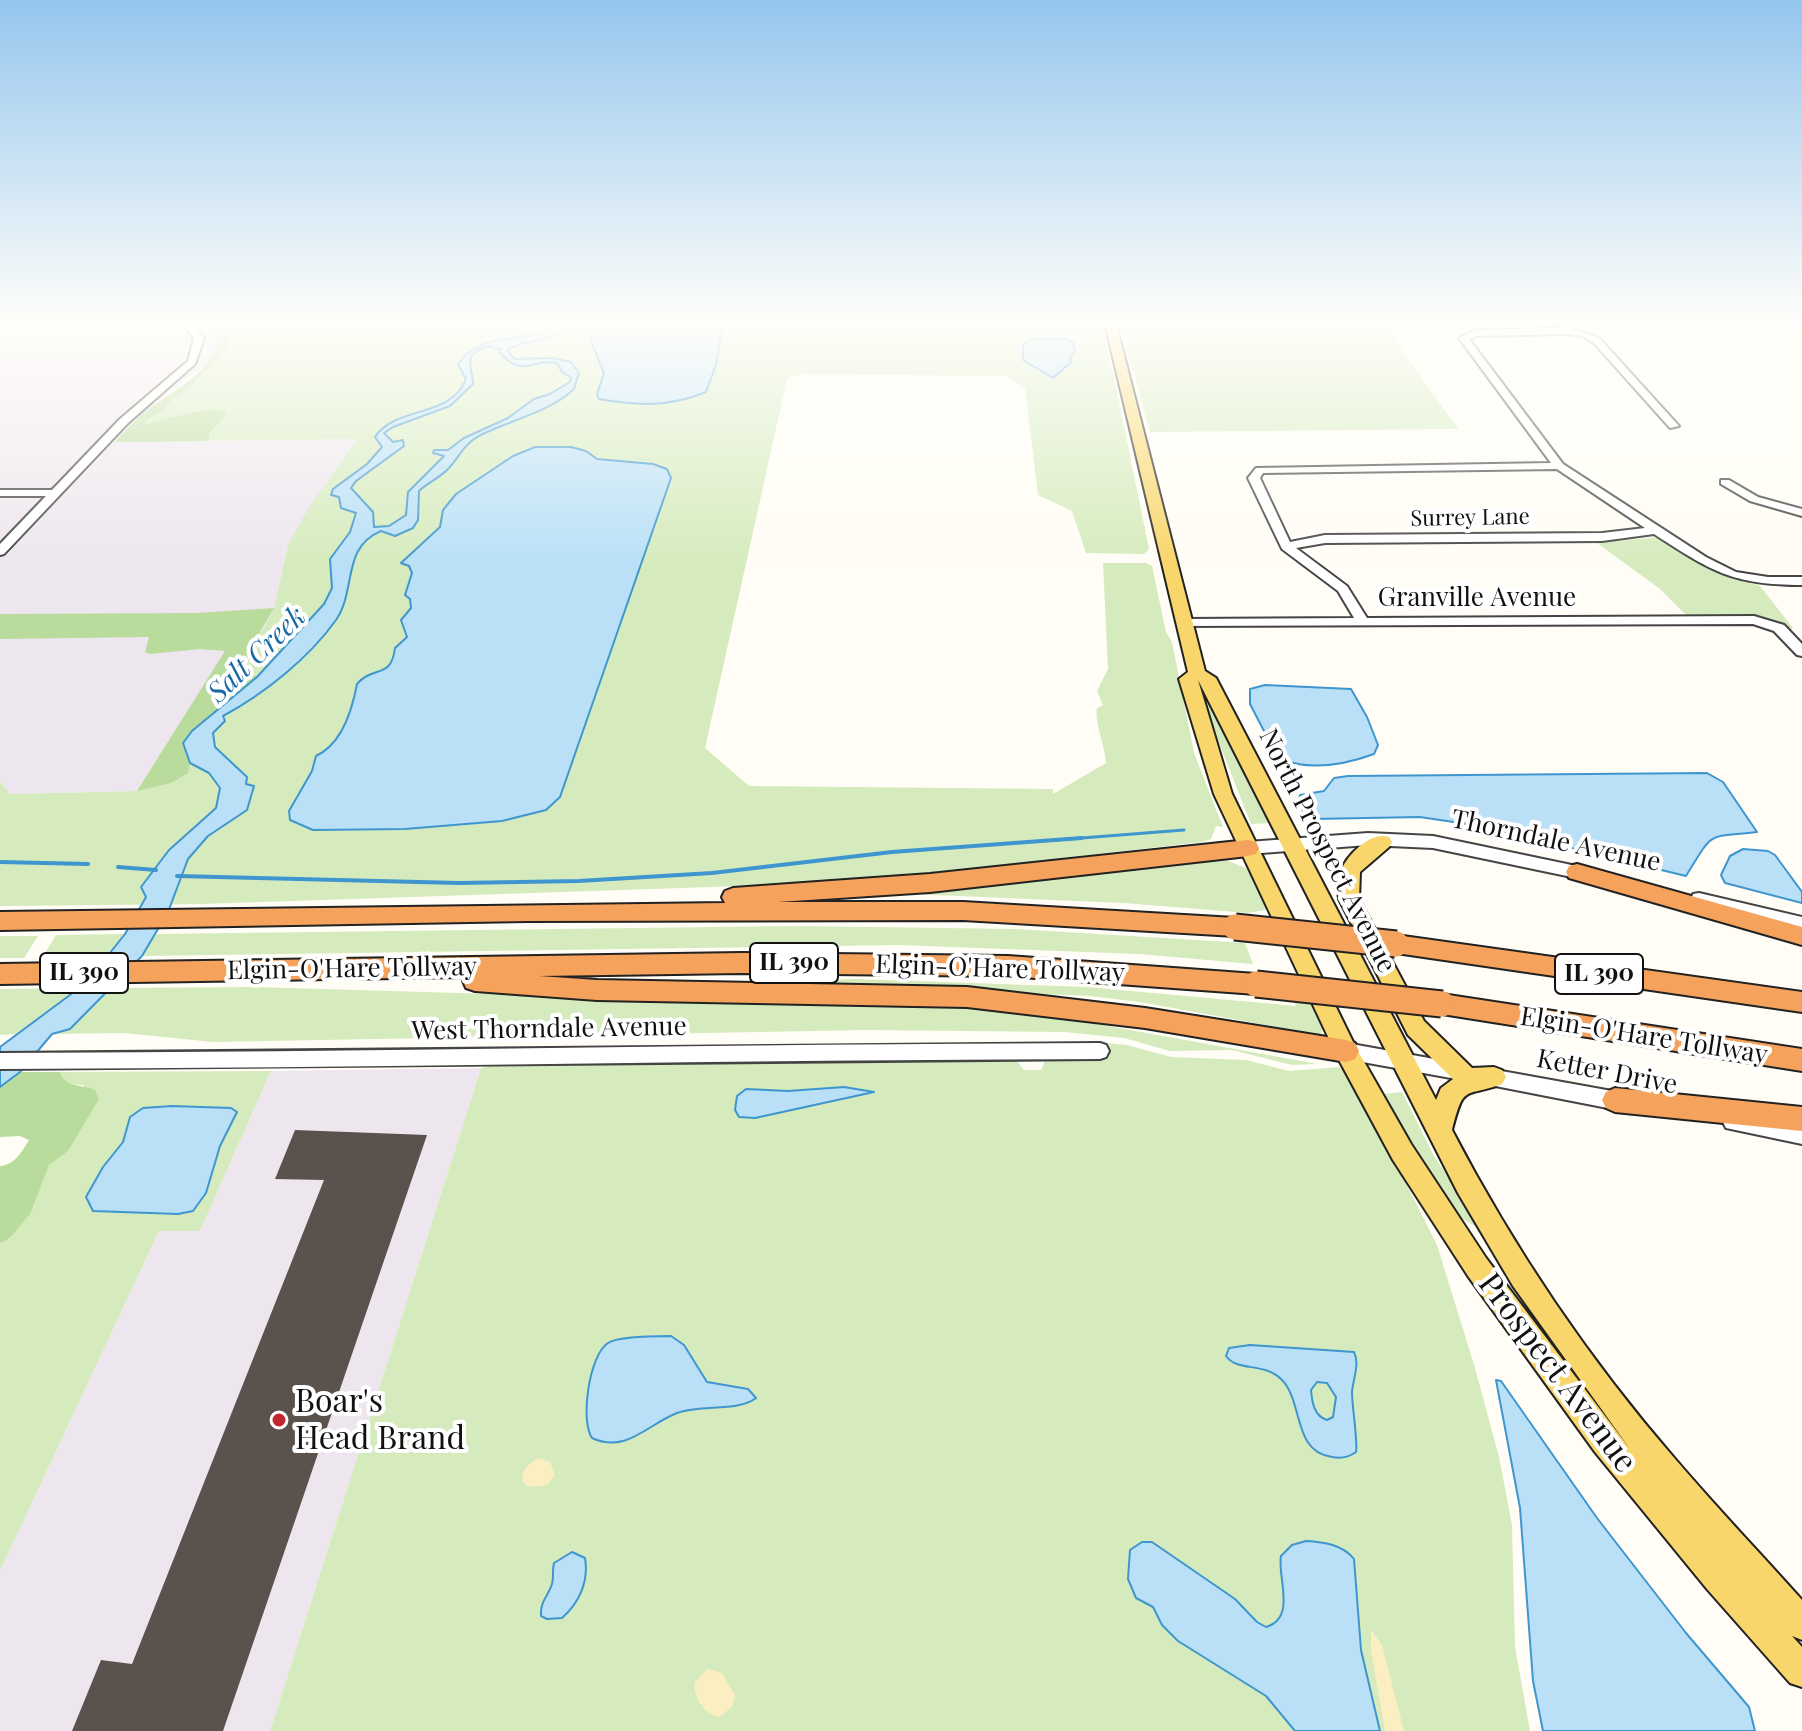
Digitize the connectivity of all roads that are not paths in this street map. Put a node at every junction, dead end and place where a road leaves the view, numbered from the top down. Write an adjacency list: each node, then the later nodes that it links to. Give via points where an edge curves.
1 (143, 405): 9 (street)
2 (1130, 405): 15 (main road, North Prospect Avenue)
3 (1514, 405): 6 (street)
4 (1655, 405): 5 (street)
5 (1674, 426)
6 (1559, 466): 11 (street); 12 (street, via 1260,470 1254,478)
7 (1725, 482): 10 (street, via 1754,499)
8 (0, 493): 9 (street)
9 (55, 493): 13 (street)
10 (1802, 513)
11 (1655, 530): 12 (street, Surrey Lane, via 1602,537 1325,539); 14 (street, via 1733,575)
12 (1286, 546): 16 (street, via 1343,589)
13 (0, 551)
14 (1802, 581)
15 (1183, 623): 16 (street, Granville Avenue); 18 (main road, North Prospect Avenue)
16 (1363, 623): 17 (street, Granville Avenue, via 1754,620 1788,634)
17 (1802, 652)
18 (1197, 674): 20 (main road, North Prospect Avenue, via 1208,678); 21 (main road, North Prospect Avenue, via 1188,679 1198,717 1218,781)
19 (1382, 842): 20 (street, Thorndale Avenue); 22 (street, Thorndale Avenue, via 1454,844); 35 (main road, via 1351,865 1349,899 1416,1028)
20 (1291, 844): 21 (street, Thorndale Avenue); 32 (main road, North Prospect Avenue)
21 (1248, 848): 23 (highway, via 930,883); 31 (main road, North Prospect Avenue)
22 (1577, 872): 25 (street, Thorndale Avenue); 26 (highway)
23 (528, 912): 24 (highway, Elgin-O'Hare Tollway / IL 390); 29 (highway, Elgin-O'Hare Tollway / IL 390, bridge, via 963,911 1235,927 1396,944)
24 (0, 921)
25 (1802, 924)
26 (1802, 936)
27 (330, 970): 28 (highway, Elgin-O'Hare Tollway / IL 390); 31 (highway, via 597,990 967,997 1131,1016); 33 (highway, Elgin-O'Hare Tollway / IL 390, bridge, via 742,963 1022,967 1442,1004)
28 (0, 974)
29 (1802, 1002)
30 (1100, 1051): 34 (street, West Thorndale Avenue)
31 (1346, 1051): 32 (street); 42 (main road, Prospect Avenue, via 1423,1185 1528,1339 1664,1514)
32 (1402, 1060): 35 (street, Ketter Drive); 39 (main road, Prospect Avenue)
33 (1802, 1060)
34 (0, 1061)
35 (1462, 1072): 36 (street, Ketter Drive)
36 (1494, 1077): 37 (street, Ketter Drive); 39 (main road, via 1473,1078 1449,1095)
37 (1615, 1100): 38 (highway); 40 (street, Ketter Drive)
38 (1802, 1119)
39 (1439, 1132): 41 (main road, Prospect Avenue, via 1522,1277 1599,1386 1696,1507)
40 (1802, 1135)
41 (1802, 1624)
42 (1802, 1671)

